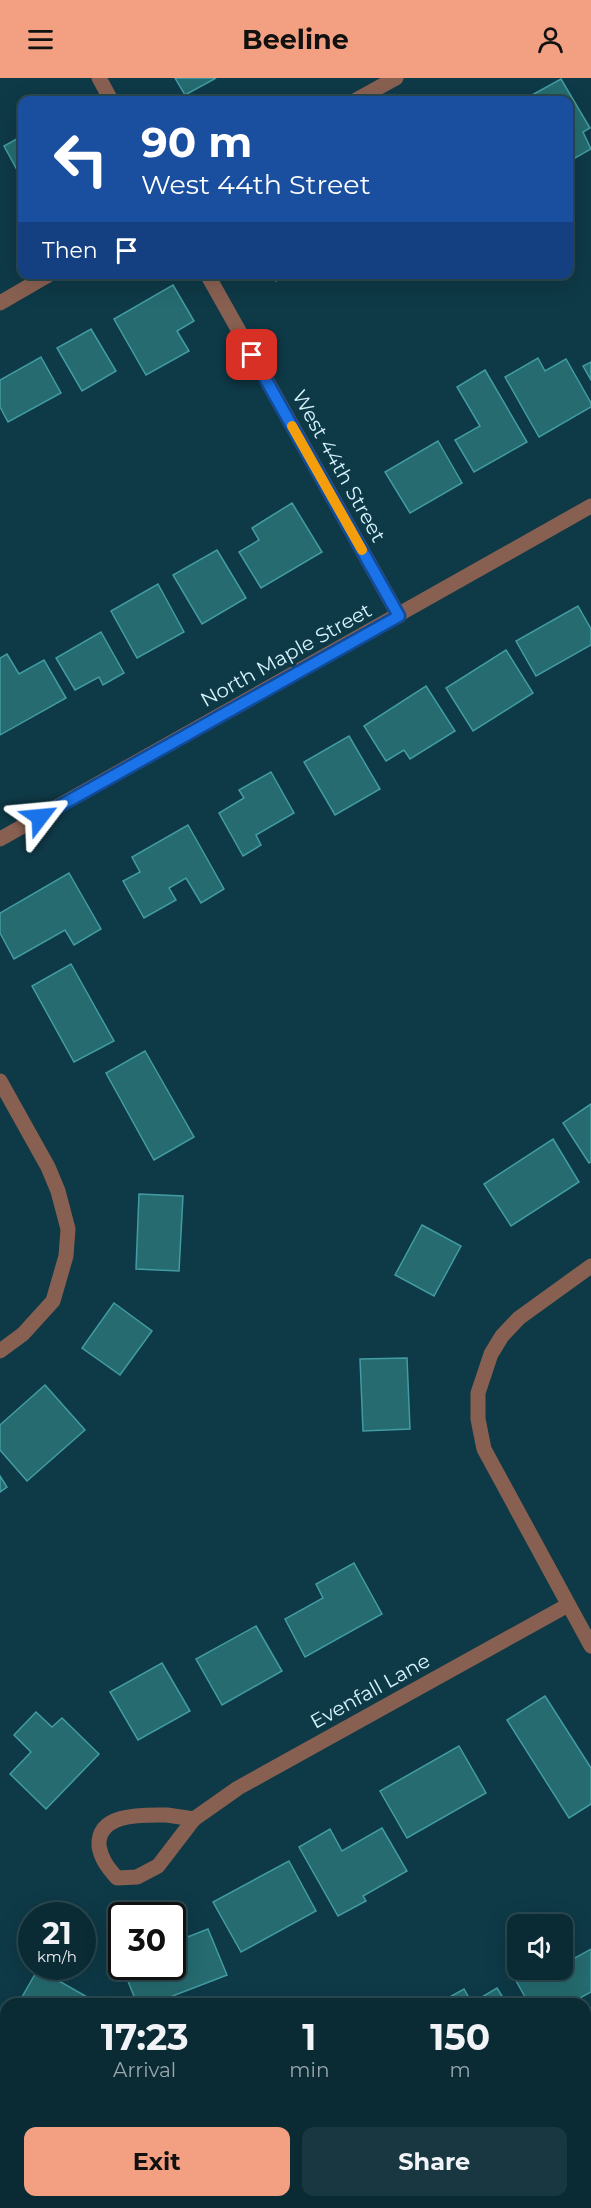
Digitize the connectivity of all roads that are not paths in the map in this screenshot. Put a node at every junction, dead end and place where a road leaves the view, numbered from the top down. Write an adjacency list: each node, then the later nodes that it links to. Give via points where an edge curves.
1 (99, 78): 3 (street)
2 (396, 78): 4 (street)
3 (109, 96)
4 (363, 96)
5 (41, 279): 7 (street)
6 (210, 279): 9 (street, West 44th Street)
7 (0, 303)
8 (591, 506): 9 (street, North Maple Street)
9 (399, 616): 10 (street, North Maple Street)
10 (0, 839)
11 (0, 1081): 13 (street, via 48,1167 68,1229 66,1256 53,1301)
12 (591, 1266): 14 (street, via 519,1318 502,1336 491,1354 478,1393 484,1449)
13 (0, 1351)
14 (568, 1605): 15 (street); 16 (street, Evenfall Lane, via 238,1788)
15 (591, 1646)
16 (194, 1819): 16 (street, Evenfall Lane, via 147,1815 115,1821 101,1833 101,1857 117,1878 137,1877 158,1866)

